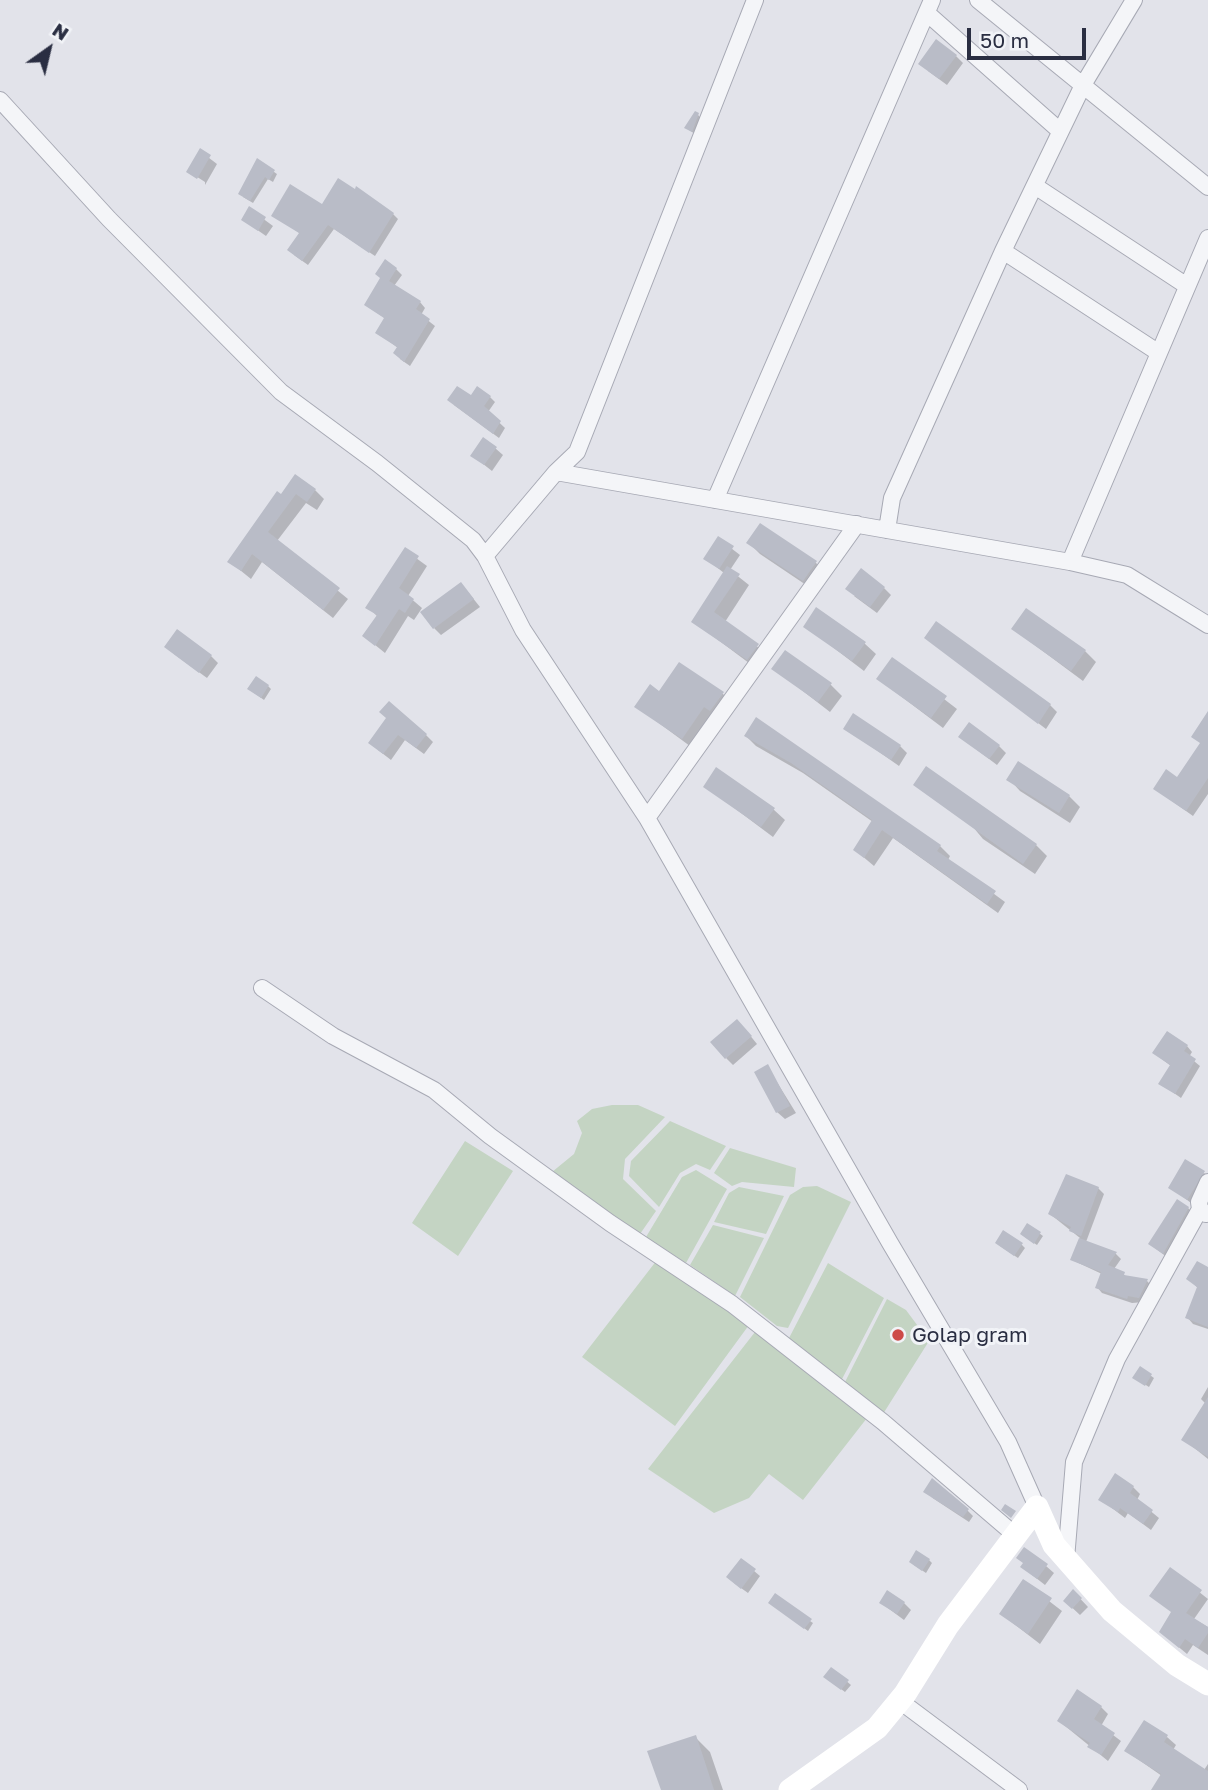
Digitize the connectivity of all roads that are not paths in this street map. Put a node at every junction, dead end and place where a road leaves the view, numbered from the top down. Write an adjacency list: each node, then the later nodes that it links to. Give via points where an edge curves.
1 (755, 0): 14 (street, via 577,452)
2 (978, 0): 5 (street)
3 (1134, 0): 5 (street)
4 (930, 7): 7 (street); 15 (street)
5 (1083, 85): 7 (street); 9 (street)
6 (0, 100): 18 (street, via 109,219 281,392 473,540)
7 (1060, 131): 8 (street)
8 (1035, 186): 11 (street); 12 (street)
9 (1208, 187)
10 (1208, 238): 12 (street)
11 (1003, 251): 13 (street); 17 (street, via 892,498)
12 (1187, 286): 13 (street)
13 (1159, 353): 19 (street)
14 (556, 472): 15 (street); 18 (street)
15 (715, 500): 16 (street)
16 (857, 524): 17 (street); 21 (street)
17 (887, 530): 19 (street)
18 (485, 556): 21 (street, via 523,630)
19 (1070, 562): 20 (street, via 1127,575)
20 (1208, 625)
21 (648, 818): 25 (street, via 1008,1442)
22 (262, 988): 26 (street, via 333,1036 433,1090 610,1223 732,1304 883,1422)
23 (1208, 1182): 24 (street, via 1199,1202)
24 (1204, 1212): 27 (street, via 1117,1359 1074,1462)
25 (1037, 1507): 26 (street); 27 (street, via 1054,1545)
26 (1015, 1535): 29 (street, via 948,1625)
27 (1066, 1559): 28 (street, via 1112,1611 1177,1665)
28 (1208, 1684)
29 (900, 1700): 30 (street, via 877,1728); 31 (street)
30 (790, 1790)
31 (1019, 1790)

